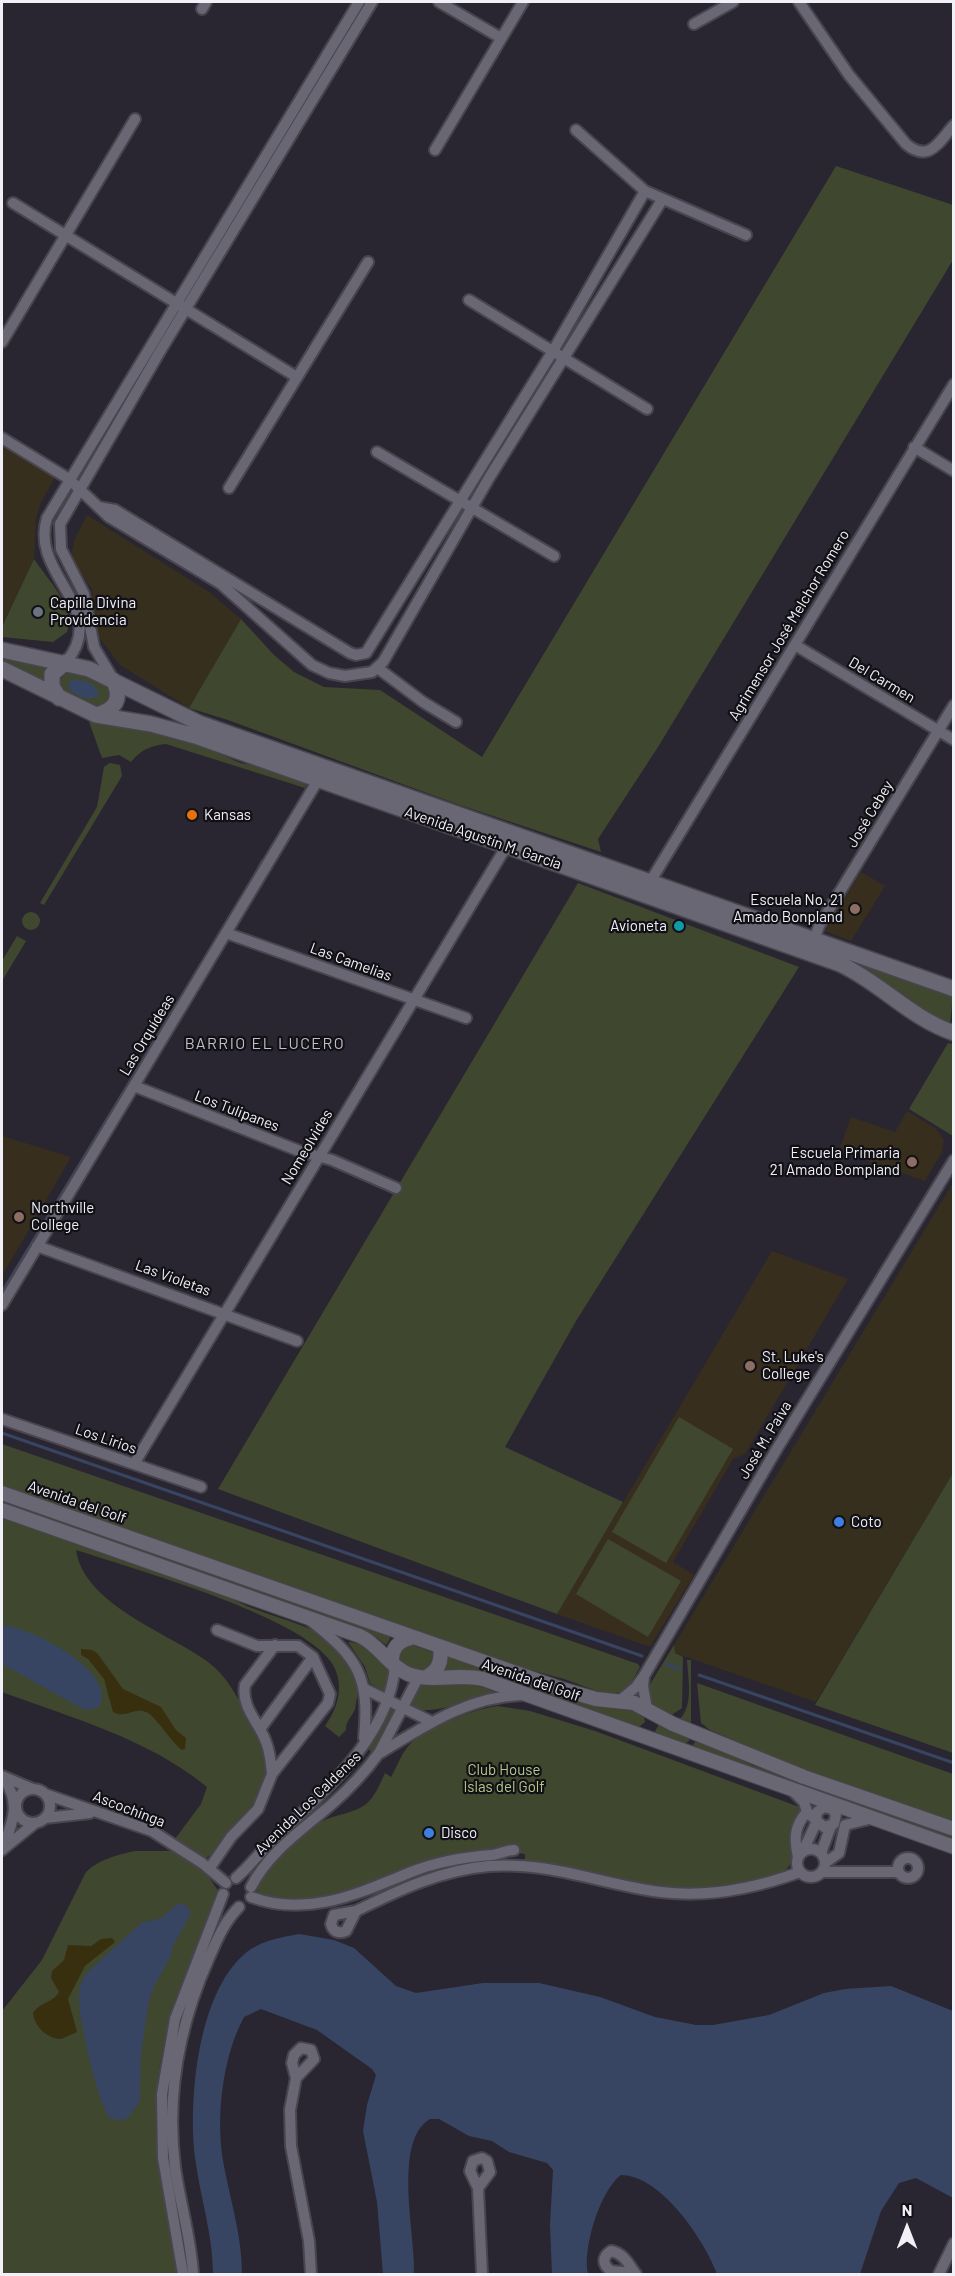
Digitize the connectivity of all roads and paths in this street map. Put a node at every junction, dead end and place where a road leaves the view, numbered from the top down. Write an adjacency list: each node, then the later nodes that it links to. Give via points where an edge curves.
1 (359, 2): 12 (street)
2 (372, 2): 13 (street)
3 (439, 2): 8 (street)
4 (523, 2): 8 (street)
5 (733, 2): 7 (street)
6 (799, 2): 10 (street, via 849,75 916,152 932,149)
7 (694, 24)
8 (501, 38): 14 (street)
9 (135, 119): 19 (street)
10 (954, 125)
11 (576, 130): 15 (street)
12 (278, 133): 13 (street); 22 (street)
13 (289, 139): 22 (street)
14 (435, 150)
15 (645, 191): 16 (street); 24 (street)
16 (662, 200): 18 (street); 24 (street)
17 (13, 203): 19 (street)
18 (746, 235)
19 (65, 236): 22 (street); 23 (street)
20 (368, 262): 25 (street)
21 (469, 300): 24 (street)
22 (181, 307): 25 (street); 32 (street); 33 (street)
23 (2, 342)
24 (558, 354): 27 (street); 35 (street); 37 (street)
25 (296, 376): 34 (street)
26 (954, 384): 29 (street, Agrimensor José Melchor Romero)
27 (647, 409)
28 (2, 438): 32 (street)
29 (914, 447): 31 (street); 45 (street, Agrimensor José Melchor Romero)
30 (377, 452): 35 (street)
31 (954, 471)
32 (69, 479): 33 (street); 40 (street, via 45,525)
33 (79, 488): 36 (street); 38 (street, via 60,524)
34 (229, 488)
35 (461, 502): 37 (street); 44 (street)
36 (98, 507): 41 (street, via 115,510); 42 (street, via 221,584)
37 (471, 508): 39 (street); 47 (street)
38 (63, 553): 40 (street, via 51,547); 40 (street, via 59,566); 43 (street, via 84,594)
39 (554, 556)
40 (48, 558): 43 (street)
41 (251, 592): 42 (street); 48 (street)
42 (244, 605): 52 (street, via 312,665 329,674)
43 (84, 620): 49 (street, via 78,647); 53 (street)
44 (372, 644): 47 (street); 48 (street, via 366,653)
45 (795, 645): 58 (street, Del Carmen); 62 (street, Agrimensor José Melchor Romero)
46 (2, 650): 49 (main road, Avenida Agustín M. García)
47 (388, 654): 51 (street)
48 (356, 655): 52 (street)
49 (66, 662): 53 (main road, Avenida Agustín M. García); 54 (main road, via 52,674 52,686)
50 (2, 669): 54 (main road, Avenida Agustín M. García)
51 (379, 669): 52 (street); 57 (street)
52 (353, 675)
53 (113, 680): 56 (main road, via 118,689 116,704); 62 (main road, Avenida Agustín M. García, via 199,723)
54 (59, 698): 56 (main road, Avenida Agustín M. García)
55 (954, 705): 58 (street, José Cebey)
56 (96, 715): 60 (main road, Avenida Agustín M. García, via 195,736)
57 (456, 722)
58 (938, 731): 59 (street, Del Carmen); 64 (street, José Cebey)
59 (954, 740)
60 (318, 780): 61 (main road, Avenida Agustín M. García); 63 (street, Las Orquídeas)
61 (506, 847): 65 (main road, Avenida Agustín M. García); 67 (street, Nomeolvides)
62 (650, 882): 64 (main road, Avenida Agustín M. García)
63 (226, 933): 67 (street, Las Camelias); 70 (street, Las Orquídeas)
64 (814, 940): 65 (street); 66 (main road, Avenida Agustín M. García)
65 (818, 956): 69 (main road, Avenida Agustín M. García, via 854,970 916,1016)
66 (954, 989)
67 (413, 1001): 68 (street, Las Camelias); 71 (street, Nomeolvides)
68 (466, 1018)
69 (954, 1033)
70 (134, 1086): 71 (street, Los Tulipanes); 74 (street, Las Orquídeas)
71 (319, 1156): 73 (street, Los Tulipanes); 76 (street, Nomeolvides)
72 (954, 1160): 91 (street, José M. Paiva)
73 (396, 1188)
74 (38, 1246): 75 (street, Las Orquídeas); 76 (street, Las Violetas)
75 (2, 1305)
76 (225, 1313): 77 (street, Las Violetas); 79 (street, Nomeolvides)
77 (297, 1341)
78 (2, 1419): 79 (street, Los Lirios)
79 (134, 1464): 80 (street, Los Lirios)
80 (201, 1487)
81 (2, 1493): 85 (street, Avenida del Golf)
82 (2, 1510): 83 (street, Avenida del Golf)
83 (306, 1617): 89 (street, Avenida del Golf, via 370,1641); 92 (street, via 340,1644)
84 (217, 1630): 86 (street, via 257,1646)
85 (411, 1638): 87 (street, Avenida del Golf); 89 (street, via 394,1648)
86 (275, 1645): 88 (street, via 298,1646); 99 (street, via 245,1685 252,1718)
87 (440, 1648): 90 (street, via 440,1661 434,1673); 95 (street, Avenida del Golf, via 580,1695)
88 (313, 1657): 99 (street); 103 (street, via 329,1690 328,1703)
89 (394, 1663): 90 (street, Avenida del Golf, via 408,1674); 94 (street, Avenida Los Caldenes)
90 (423, 1676): 93 (street, Avenida del Golf, via 471,1676); 96 (street, Avenida Los Caldenes)
91 (644, 1676): 95 (street, José M. Paiva); 97 (street)
92 (365, 1689): 94 (street); 101 (street)
93 (524, 1695): 98 (street, via 488,1698); 100 (street, Avenida del Golf)
94 (388, 1700): 96 (street); 101 (street, Avenida Los Caldenes)
95 (618, 1702): 97 (street, Avenida del Golf)
96 (402, 1707): 98 (street); 102 (street, Avenida Los Caldenes)
97 (647, 1709): 100 (street, via 647,1728 643,1733); 109 (street, Avenida del Golf)
98 (432, 1722): 102 (street)
99 (260, 1729): 103 (street, via 271,1756)
100 (633, 1734): 105 (street, Avenida del Golf)
101 (363, 1746): 127 (street, Avenida Los Caldenes, via 312,1804)
102 (379, 1753): 128 (street, Avenida Los Caldenes, via 332,1804 294,1834 257,1875)
103 (272, 1774): 124 (street, via 258,1809 231,1837)
104 (2, 1776): 106 (street); 110 (street)
105 (787, 1786): 109 (street, Avenida del Golf); 111 (street, via 800,1797)
106 (33, 1790): 108 (street); 110 (street, via 19,1796)
107 (846, 1791): 109 (street, Avenida del Golf); 113 (street); 118 (street, Avenida del Golf)
108 (45, 1794): 112 (street, Ascochinga); 115 (street, via 50,1804)
109 (826, 1798): 113 (street, Avenida del Golf); 116 (street)
110 (16, 1806): 115 (street, via 20,1816); 120 (street)
111 (807, 1812): 116 (street); 122 (street, via 794,1836)
112 (99, 1813): 115 (street, via 71,1813); 124 (street, Ascochinga, via 152,1832)
113 (835, 1817): 114 (street, Avenida del Golf); 116 (street, via 821,1826); 117 (street); 123 (street)
114 (875, 1818): 117 (street); 119 (street, Avenida del Golf)
115 (40, 1820): 120 (street)
116 (816, 1821): 122 (street)
117 (845, 1825): 123 (street, via 839,1853)
118 (954, 1829)
119 (954, 1847)
120 (2, 1850)
121 (514, 1850): 128 (street, via 452,1860 370,1890 318,1903 289,1905)
122 (800, 1854): 123 (street, via 814,1849); 125 (street)
123 (823, 1863): 125 (street, via 811,1878); 126 (street)
124 (209, 1869): 127 (street, Ascochinga)
125 (800, 1872): 130 (street, via 739,1889 691,1894 634,1888 542,1867 489,1866 427,1879)
126 (899, 1872)
127 (229, 1885): 128 (street, via 245,1880); 129 (street, via 226,1902); 134 (street, Avenida Los Caldenes, via 175,2019 162,2094 163,2158)
128 (251, 1892): 129 (street, via 246,1904)
129 (239, 1907): 135 (street, via 223,1926 192,2001 175,2077 173,2143)
130 (356, 1911)
131 (296, 2078): 136 (street, via 290,2110 291,2146 309,2241)
132 (478, 2188): 137 (street)
133 (954, 2242): 138 (street)
134 (183, 2274)
135 (194, 2274)
136 (311, 2274)
137 (483, 2274)
138 (939, 2274)

